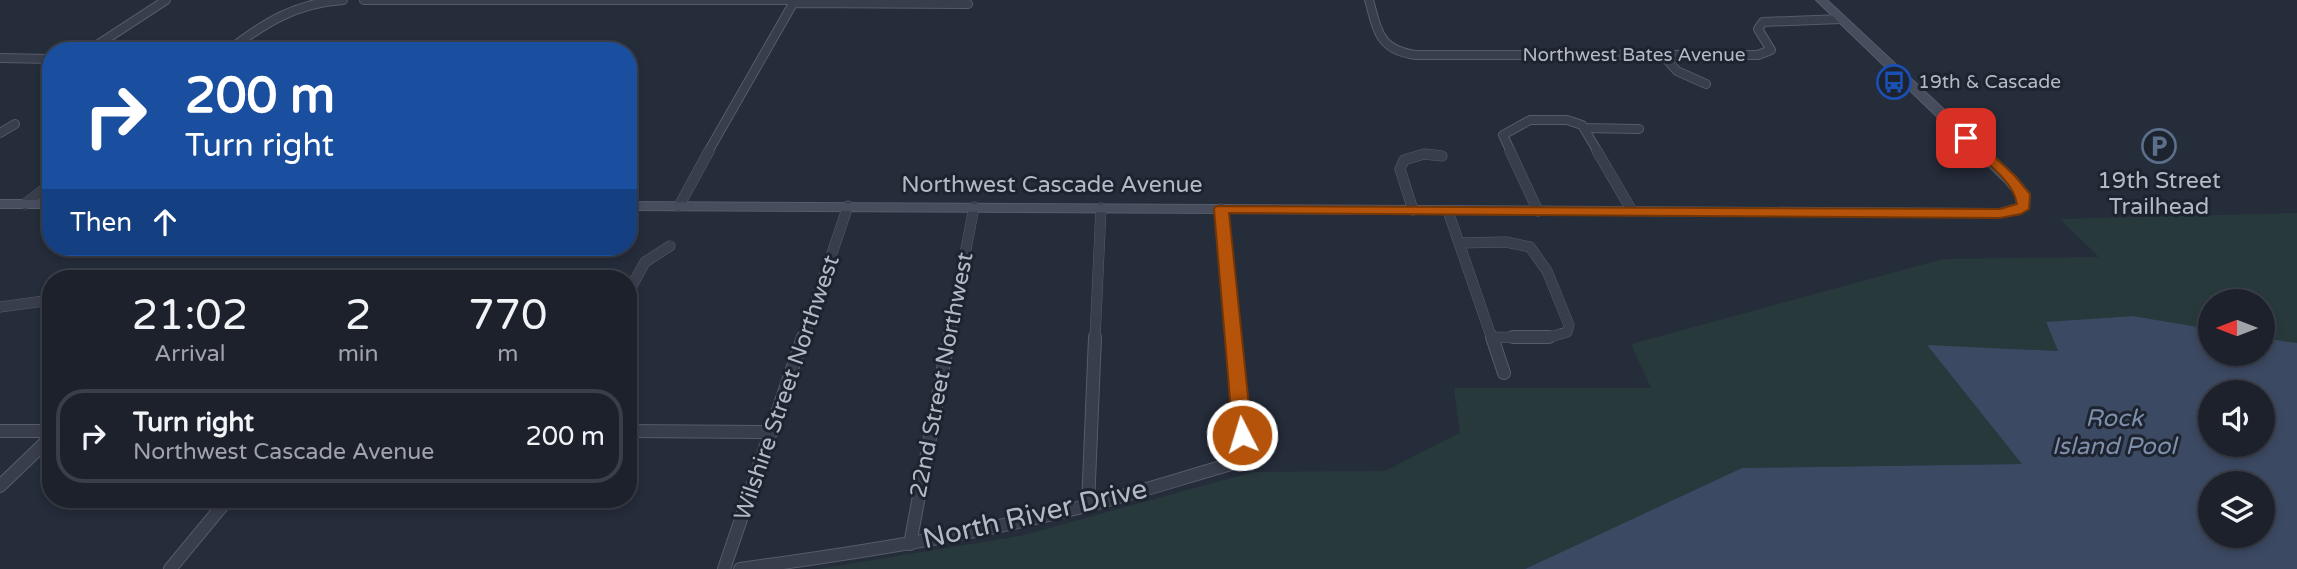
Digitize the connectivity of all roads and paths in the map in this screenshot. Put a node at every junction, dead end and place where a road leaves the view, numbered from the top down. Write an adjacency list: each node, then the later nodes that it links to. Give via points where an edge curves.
1 (166, 0): 9 (street)
2 (343, 0): 10 (street, via 299,6 274,16)
3 (364, 0): 6 (street)
4 (1369, 0): 11 (street, Northwest Bates Avenue, via 1387,48 1401,53)
5 (1821, 0): 8 (street)
6 (794, 1): 7 (street); 25 (street)
7 (968, 4)
8 (1840, 19): 11 (street, Northwest Bates Avenue, via 1763,22 1758,29 1771,50 1763,55); 33 (street, Northwest Cascade Avenue, via 2010,179 2023,194 2024,206 2000,213)
9 (102, 42)
10 (240, 42)
11 (1663, 55): 14 (street, via 1676,71)
12 (0, 58): 13 (street)
13 (42, 59)
14 (1706, 84)
15 (15, 124): 18 (street)
16 (1584, 128): 17 (street); 32 (street, via 1567,120 1530,120 1503,135); 33 (street)
17 (1639, 129)
18 (0, 132)
19 (1443, 156): 30 (street, via 1424,154 1404,160 1400,169)
20 (42, 191): 22 (street)
21 (0, 204): 22 (street)
22 (25, 204): 23 (street)
23 (42, 204)
24 (637, 206): 25 (street, Northwest Cascade Avenue)
25 (680, 206): 26 (street, Northwest Cascade Avenue)
26 (848, 206): 27 (street, Northwest Cascade Avenue); 44 (street, Wilshire Street Northwest)
27 (974, 207): 28 (street, Northwest Cascade Avenue); 49 (street, 22nd Street Northwest)
28 (1101, 208): 29 (street, Northwest Cascade Avenue); 47 (street)
29 (1222, 209): 30 (street, Northwest Cascade Avenue); 47 (street, North River Drive, via 1245,460)
30 (1413, 211): 31 (street, Northwest Cascade Avenue)
31 (1448, 211): 32 (street, Northwest Cascade Avenue); 34 (street)
32 (1538, 211): 33 (street, Northwest Cascade Avenue)
33 (1632, 211)
34 (1459, 243): 39 (street); 39 (street, via 1530,246 1540,255 1569,325 1567,332 1547,338)
35 (670, 246): 36 (street, via 645,262)
36 (637, 277)
37 (42, 301): 38 (street)
38 (0, 307)
39 (1491, 337): 40 (street)
40 (1504, 373)
41 (0, 431): 42 (street)
42 (42, 431)
43 (637, 431): 44 (street)
44 (772, 432): 51 (street, Wilshire Street Northwest)
45 (42, 446): 46 (street)
46 (0, 486)
47 (1088, 505): 49 (street, North River Drive)
48 (221, 508): 50 (street)
49 (910, 544): 52 (street, North River Drive)
50 (170, 569)
51 (724, 569)
52 (740, 569)

